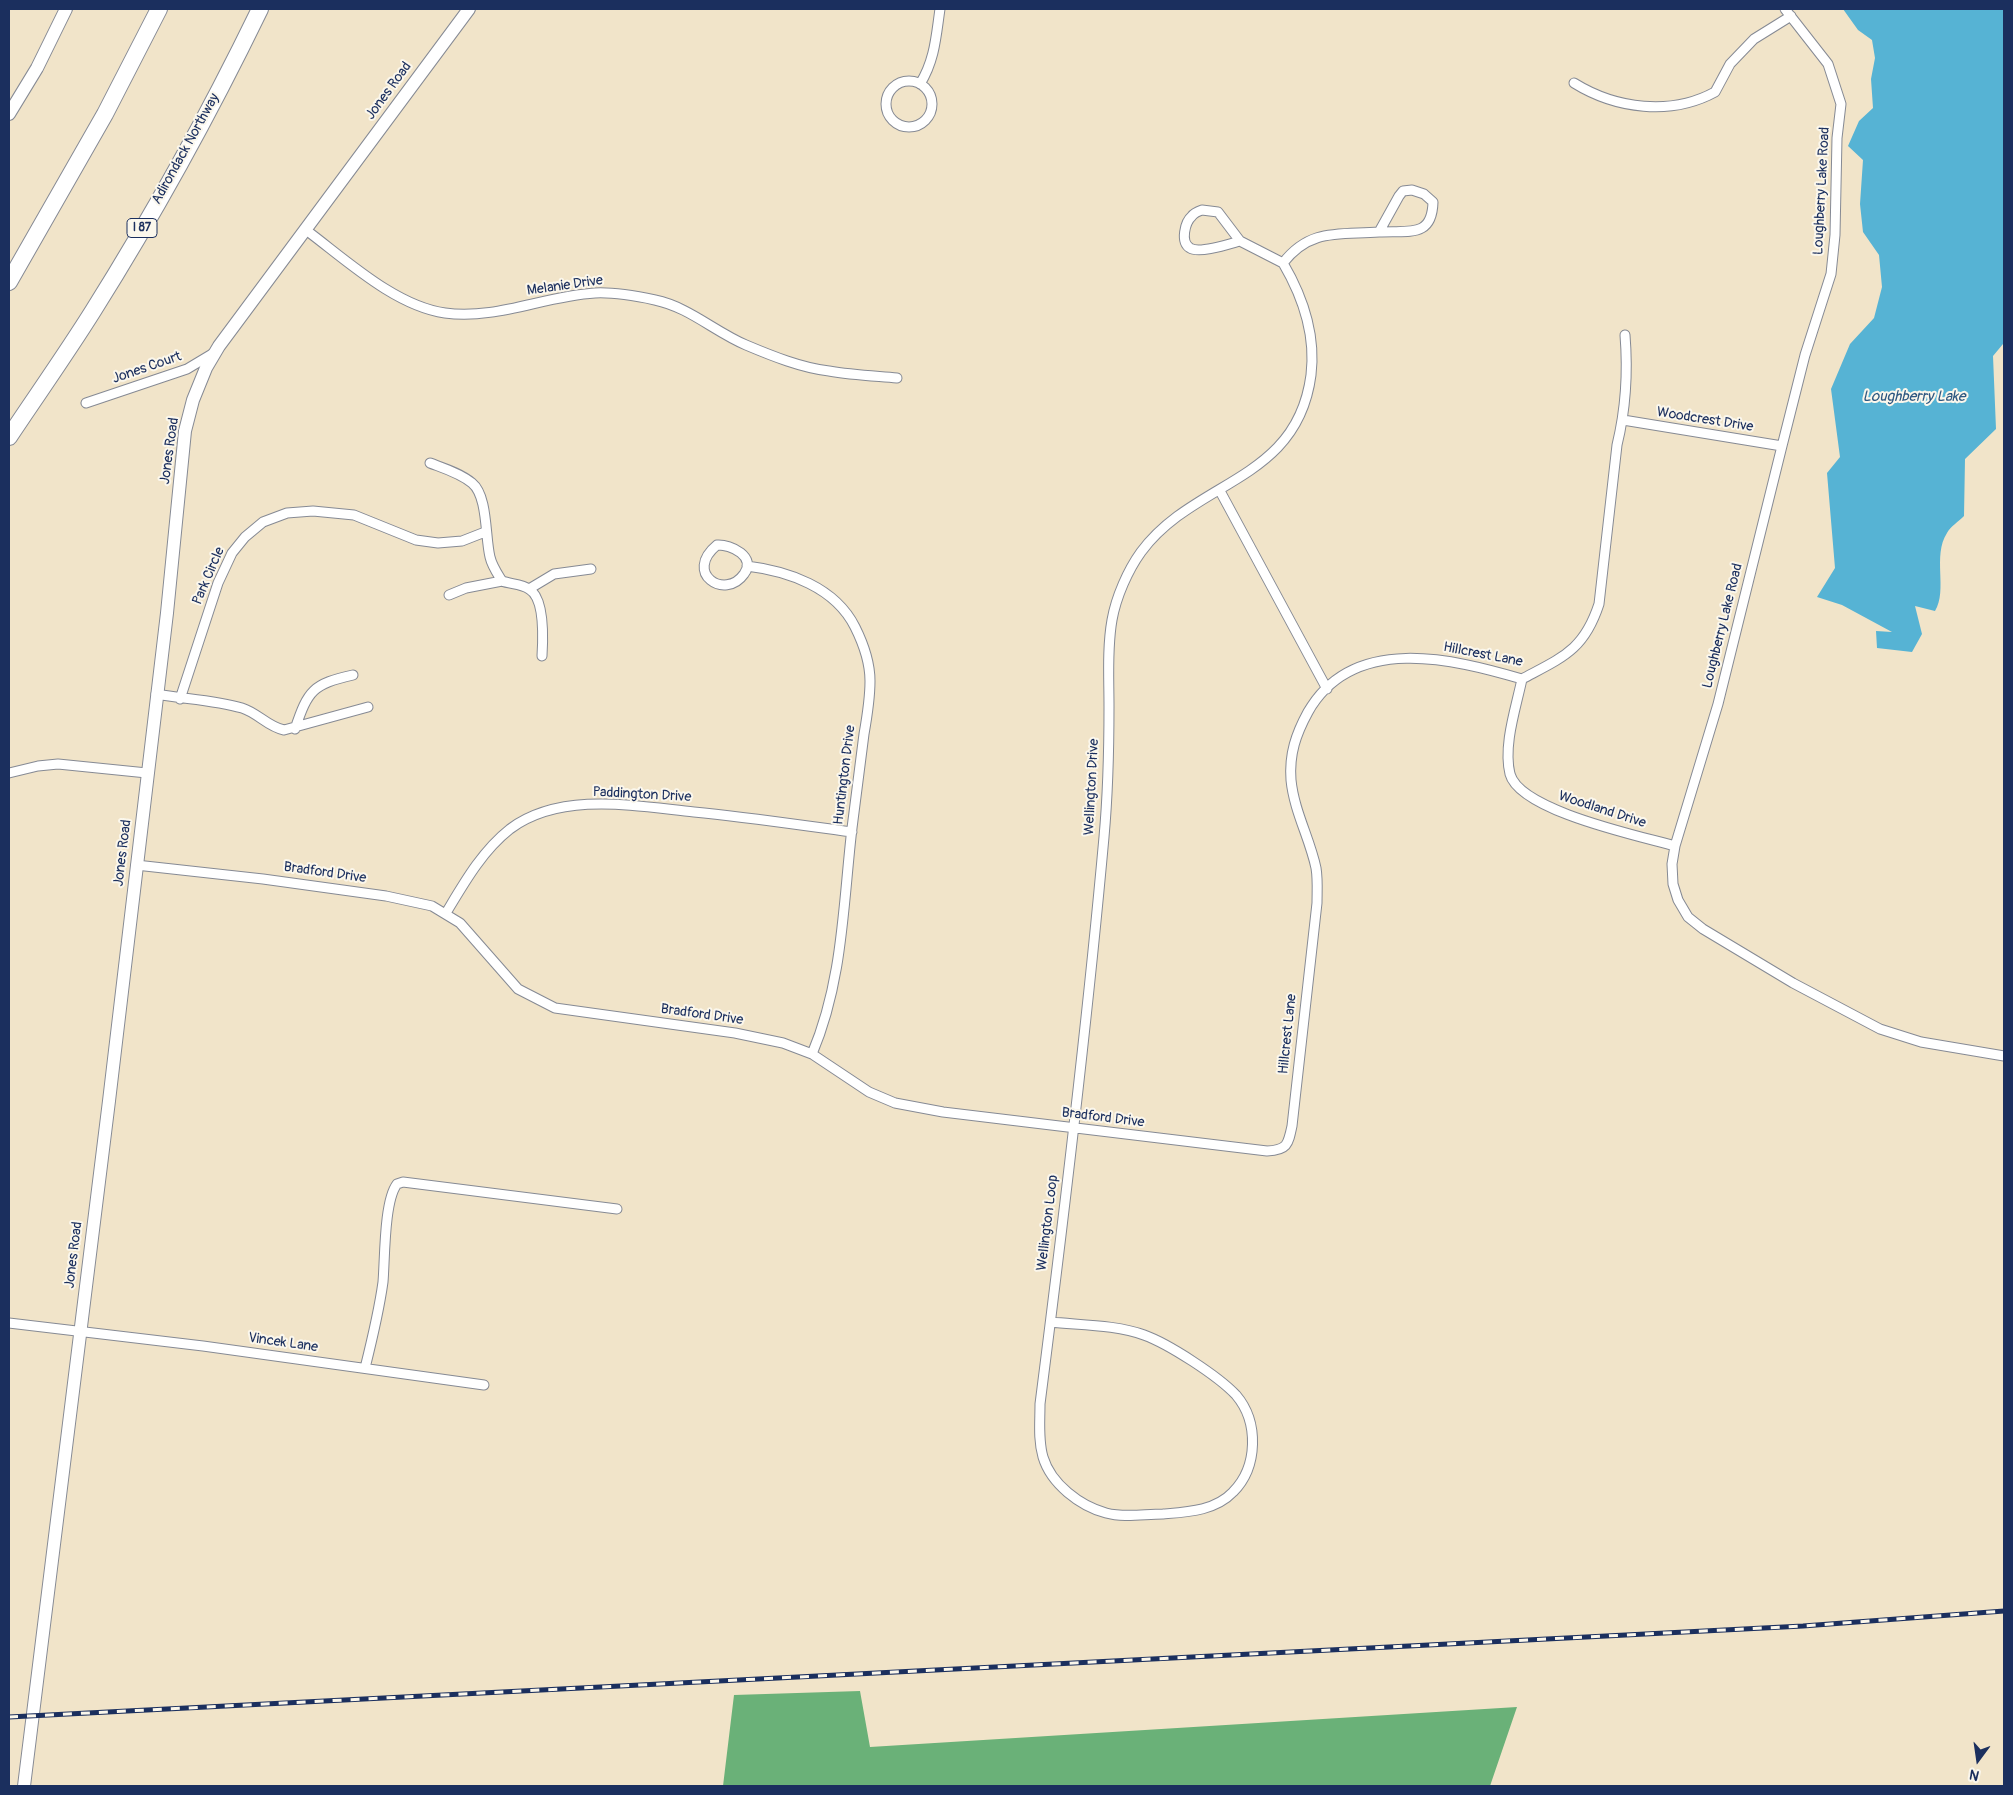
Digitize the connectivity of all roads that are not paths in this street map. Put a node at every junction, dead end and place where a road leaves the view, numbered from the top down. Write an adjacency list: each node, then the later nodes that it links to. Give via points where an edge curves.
1 (66, 9): 9 (street, via 37,68)
2 (159, 9): 14 (highway, via 105,114)
3 (260, 9): 20 (highway, Adirondack Northway / I 87, via 212,104 131,246)
4 (469, 9): 10 (street, Jones Road)
5 (940, 9): 8 (street, via 934,55)
6 (1788, 12): 7 (street, via 1754,39 1730,64 1715,92 1681,106 1650,108 1607,97); 21 (street, Loughberry Lake Road, via 1828,64 1841,104 1831,274)
7 (1574, 83)
8 (920, 84): 8 (street, via 900,83 888,94 889,117 901,127 923,124 932,112 932,97)
9 (9, 114)
10 (306, 230): 16 (street, Jones Road); 17 (street, Melanie Drive, via 384,287 407,300 443,312 497,311 564,297 613,293 657,300 689,313 745,344 789,360 828,371)
11 (1379, 232): 11 (street, via 1403,192 1412,190 1433,202 1432,217 1427,226); 13 (street, via 1311,238 1295,248)
12 (1240, 241): 12 (street, via 1198,250 1190,248 1184,234 1191,216 1202,210 1218,212); 13 (street)
13 (1283, 262): 23 (street, Wellington Drive, via 1298,288 1310,331 1312,365 1309,390 1302,414 1281,446)
14 (9, 282)
15 (1625, 335): 19 (street, Hillcrest Lane, via 1627,370)
16 (215, 353): 18 (street, Jones Court, via 187,369); 34 (street, Jones Road, via 193,400 186,430)
17 (897, 378)
18 (86, 403)
19 (1623, 420): 21 (street, Woodcrest Drive); 32 (street, Hillcrest Lane, via 1617,445 1599,604 1591,627 1561,658)
20 (9, 438)
21 (1782, 446): 41 (street, Loughberry Lake Road, via 1718,704)
22 (430, 463): 24 (street, via 473,484 482,500)
23 (1220, 490): 33 (street); 46 (street, Wellington Drive, via 1175,519 1140,553 1124,584 1111,622 1109,775)
24 (485, 532): 27 (street, via 493,567); 35 (street, Park Circle, via 462,540 438,543 416,540 354,515 313,511 287,513 263,522 232,553 218,583)
25 (747, 566): 25 (street, via 744,574 733,584 726,585 710,580 703,569 708,553 717,545 733,547 741,552); 40 (street, Huntington Drive, via 790,575 811,584 844,611 861,640 870,680)
26 (591, 569): 28 (street, via 554,574)
27 (502, 581): 28 (street); 29 (street)
28 (529, 589): 30 (street, via 537,597 543,631)
29 (449, 595)
30 (542, 656)
31 (353, 675): 37 (street, via 330,680 316,688 307,698)
32 (1522, 680): 33 (street, Hillcrest Lane, via 1470,664 1399,659 1351,669); 41 (street, Woodland Drive, via 1508,760 1514,784 1530,798 1557,811)
33 (1327, 689): 47 (street, Hillcrest Lane, via 1312,704 1299,728 1291,758 1293,794 1316,868 1317,903 1292,1126)
34 (156, 694): 35 (street); 39 (street, Jones Road)
35 (180, 698): 37 (street, via 242,708 277,729)
36 (368, 707): 37 (street)
37 (295, 729)
38 (9, 773): 39 (street, via 58,764)
39 (147, 773): 42 (street, Jones Road)
40 (852, 832): 43 (street, Paddington Drive, via 639,806 595,804 561,808 523,821 492,845); 44 (street, Huntington Drive, via 846,906 834,985)
41 (1675, 846): 45 (street, Loughberry Lake Road, via 1673,884 1678,900 1688,917 1703,929 1793,983 1880,1029 1921,1042)
42 (136, 865): 43 (street, Bradford Drive, via 414,900); 51 (street, Jones Road)
43 (446, 912): 44 (street, Bradford Drive, via 460,923 518,989 555,1008 735,1033 783,1043)
44 (812, 1054): 46 (street, Bradford Drive, via 869,1092 895,1103)
45 (2004, 1056)
46 (1074, 1128): 47 (street, Bradford Drive, via 1267,1151 1281,1150); 49 (street, Wellington Loop)
47 (1286, 1146)
48 (617, 1208): 52 (street, via 404,1182 396,1184 389,1207 375,1331)
49 (1051, 1322): 49 (street, Wellington Loop, via 1040,1404 1040,1432 1044,1458 1060,1485 1091,1508 1126,1516 1205,1509 1233,1493 1250,1465 1252,1450 1250,1421 1236,1396 1194,1363 1144,1334)
50 (9, 1323): 51 (street, Vincek Lane)
51 (79, 1332): 52 (street, Vincek Lane); 54 (street, Jones Road)
52 (365, 1368): 53 (street, Vincek Lane)
53 (484, 1385)
54 (24, 1786)

